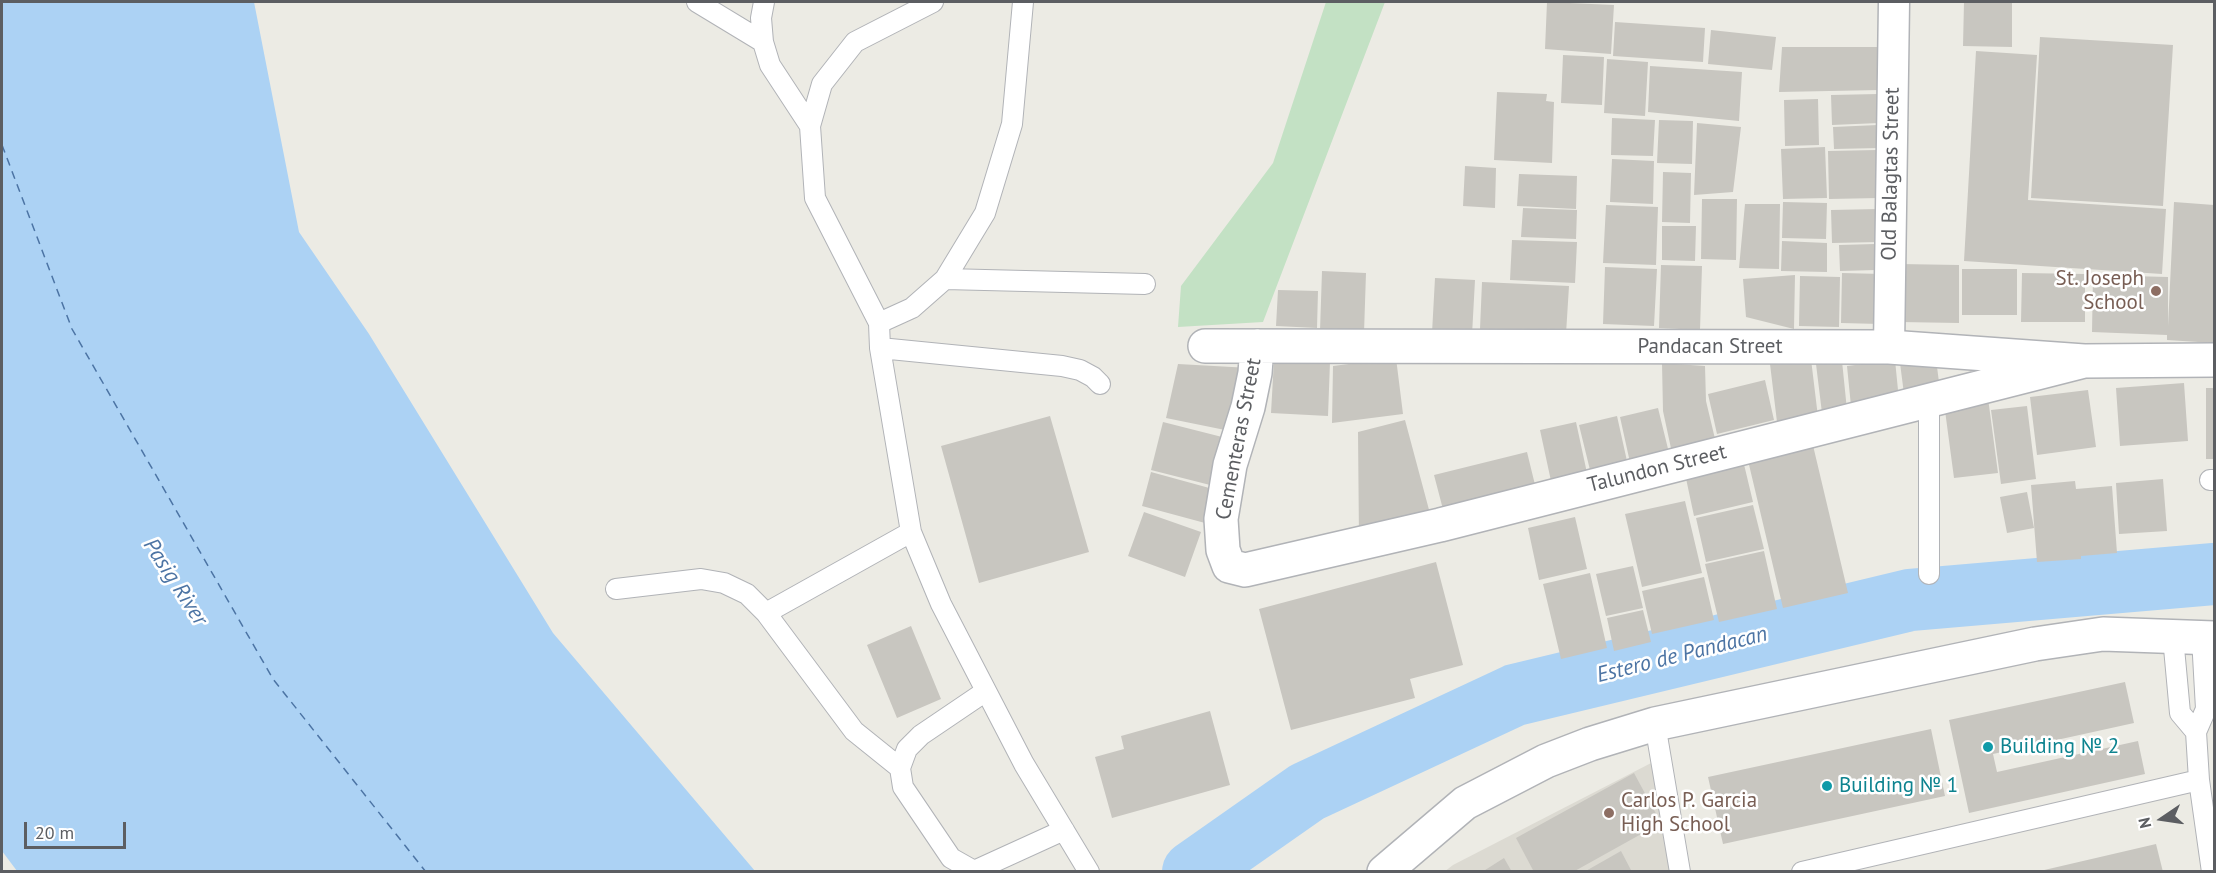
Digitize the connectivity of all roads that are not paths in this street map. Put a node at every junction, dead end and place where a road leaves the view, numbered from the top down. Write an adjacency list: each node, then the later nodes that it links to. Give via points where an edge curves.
1 (697, 2): 6 (lane)
2 (764, 2): 6 (lane)
3 (933, 2): 7 (lane, via 855,42 822,84)
4 (1023, 2): 8 (lane, via 1012,124 985,213)
5 (1894, 2): 13 (street, Old Balagtas Street)
6 (763, 42): 7 (lane, via 770,65)
7 (810, 126): 10 (lane, via 815,198)
8 (945, 279): 9 (lane); 10 (lane, via 912,308)
9 (1145, 284)
10 (879, 323): 14 (lane)
11 (1205, 346): 12 (street, Pandacan Street)
12 (1257, 346): 13 (street, Pandacan Street); 20 (street, Cementeras Street, via 1255,373 1230,465 1221,519 1223,550)
13 (1889, 347): 16 (street, Pandacan Street)
14 (880, 348): 17 (lane, via 1062,366 1080,370); 19 (lane)
15 (2214, 360): 16 (street, Pandacan Street)
16 (2084, 361): 18 (street, Talundon Street)
17 (1100, 384)
18 (1929, 400): 20 (street, Talundon Street, via 1440,525 1245,570); 21 (lane)
19 (911, 532): 23 (lane); 25 (lane, via 941,604)
20 (1229, 567)
21 (1929, 574)
22 (616, 589): 23 (lane, via 701,579 724,583 747,594)
23 (766, 613): 28 (lane, via 854,731)
24 (2196, 638): 26 (street, via 2103,634 2035,644); 27 (lane, via 2206,709); 27 (lane, via 2180,713)
25 (986, 691): 28 (lane, via 921,735 907,749); 30 (lane)
26 (1655, 724): 32 (street, via 1545,761 1465,803); 33 (lane)
27 (2196, 732): 29 (lane)
28 (900, 768): 30 (lane, via 903,787 951,858 974,871)
29 (2199, 780): 34 (lane); 35 (lane)
30 (1064, 830): 31 (lane)
31 (1089, 872)
32 (1384, 872)
33 (1680, 872)
34 (1802, 872)
35 (2212, 872)

